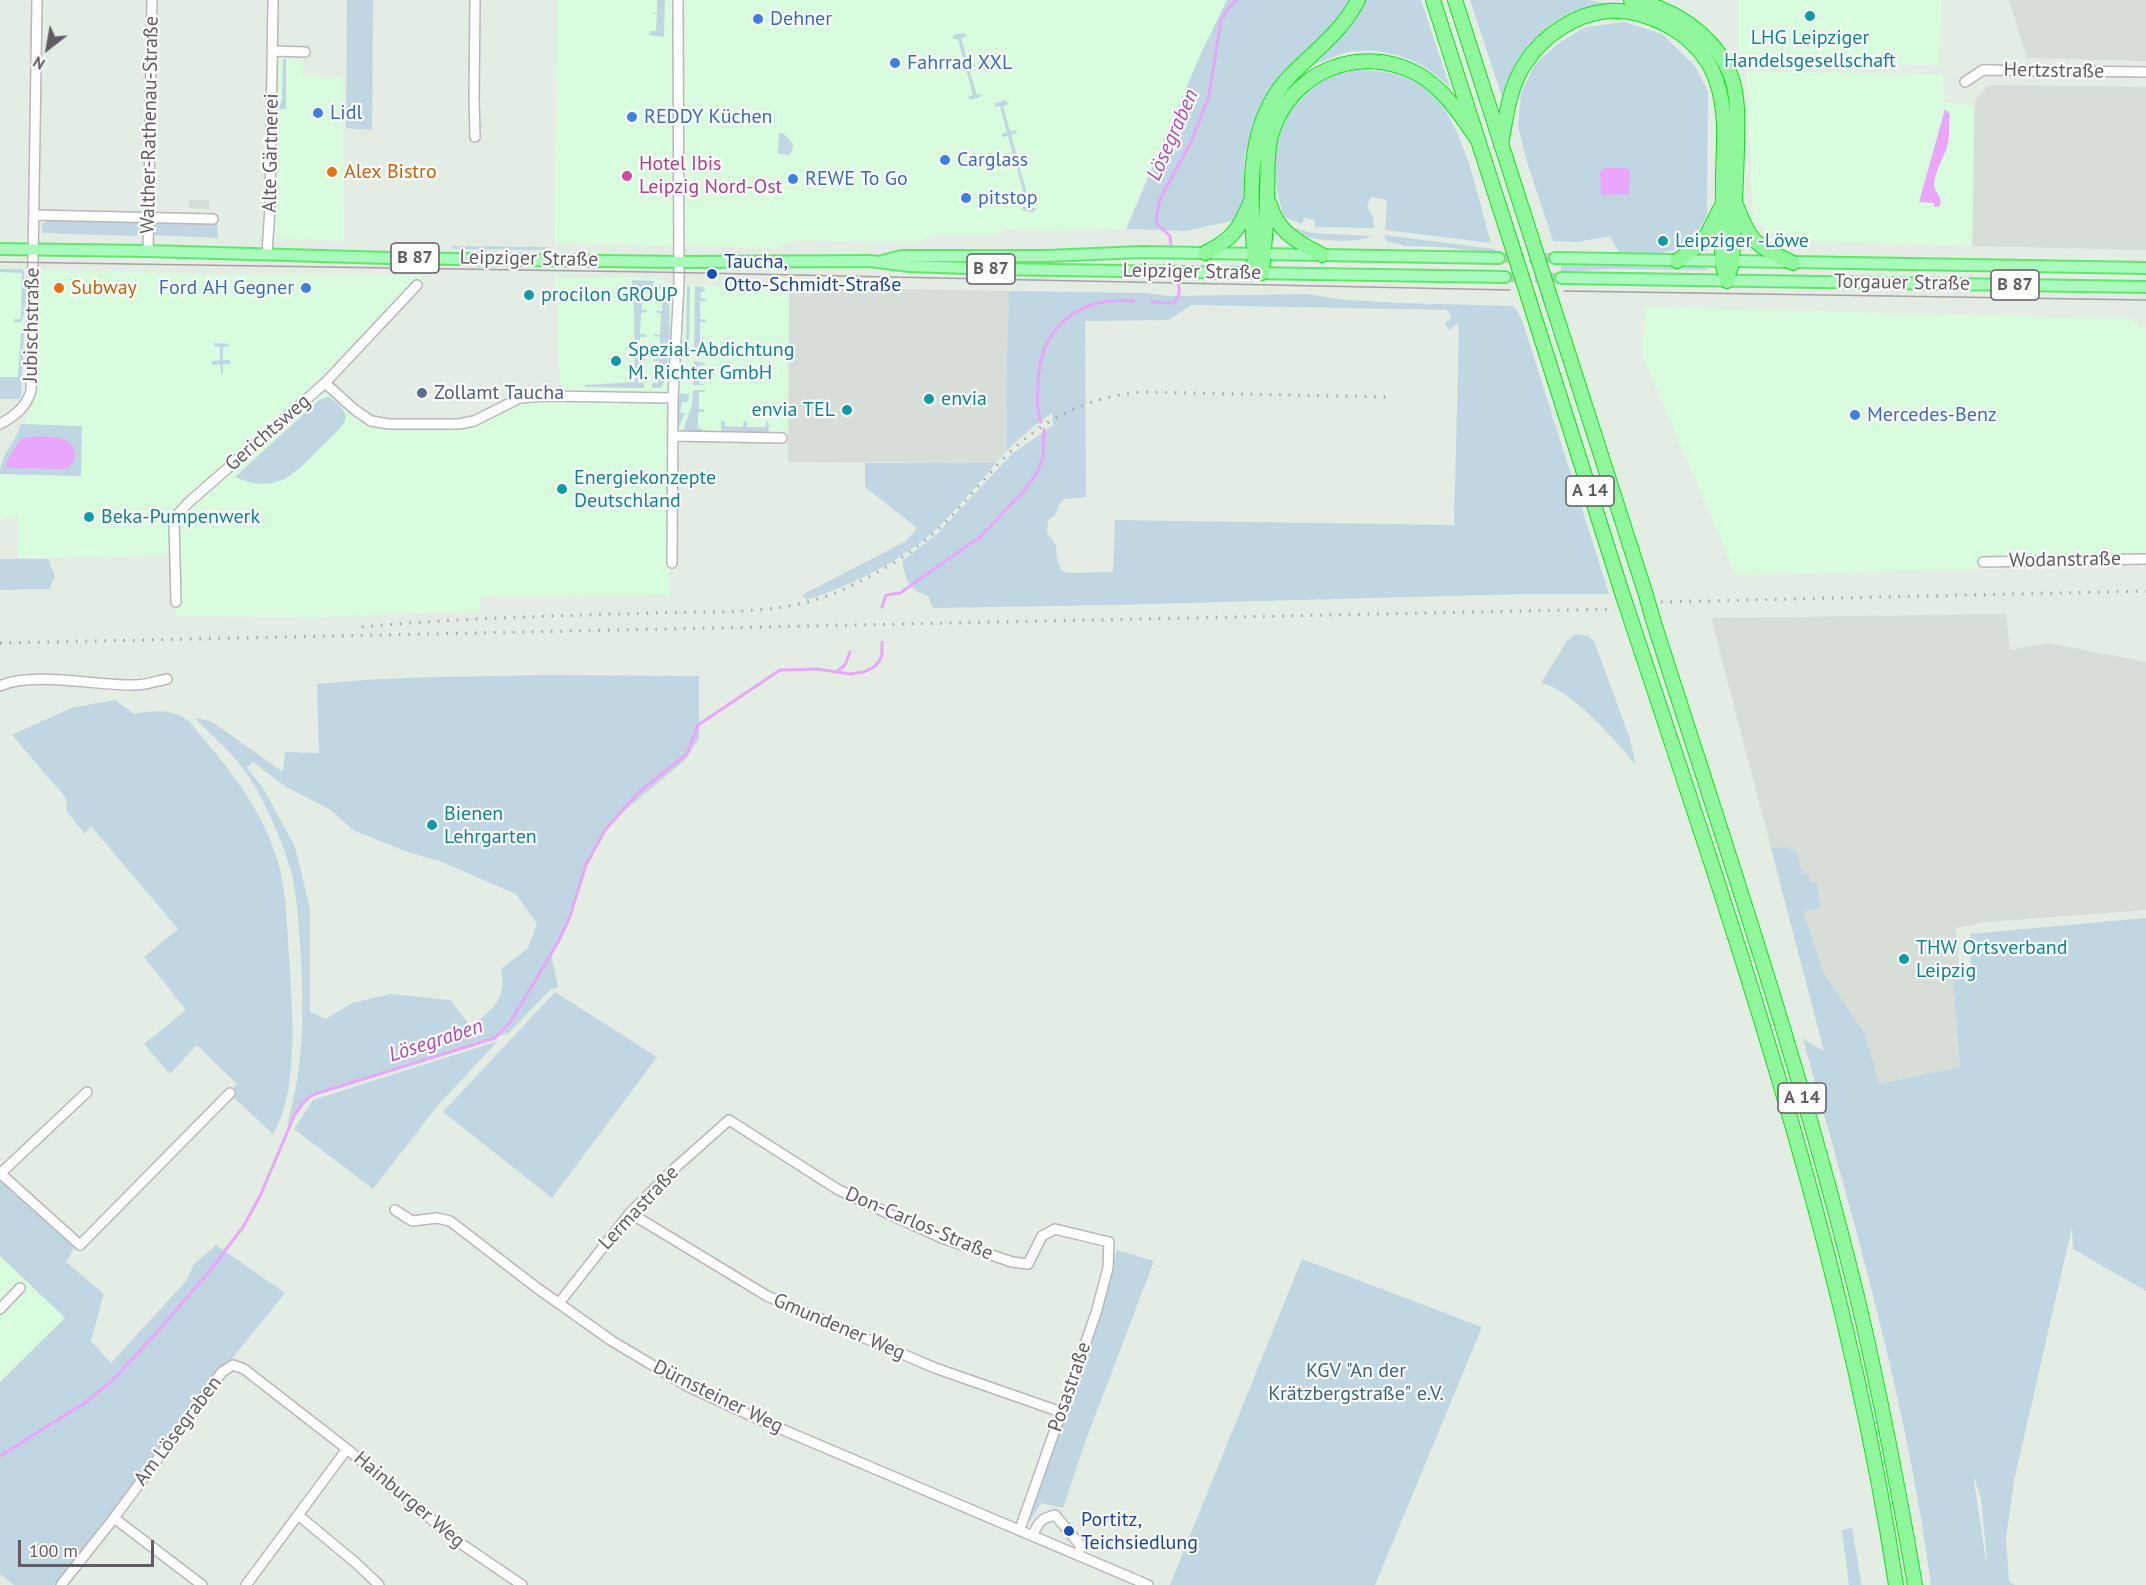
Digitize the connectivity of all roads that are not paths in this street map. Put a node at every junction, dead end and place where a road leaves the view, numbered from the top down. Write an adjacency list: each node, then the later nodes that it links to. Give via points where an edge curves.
1 (37, 0): 20 (street, Jubischstraße)
2 (152, 0): 21 (street, Walther-Rathenau-Straße)
3 (273, 0): 10 (street, Alte Gärtnerei)
4 (475, 0): 14 (street)
5 (678, 0): 34 (street)
6 (1358, 0): 18 (highway, via 1341,25 1275,95 1255,147)
7 (1433, 0): 15 (highway, A 14)
8 (1455, 0): 16 (highway, A 14)
9 (1631, 0): 19 (highway, via 1676,15 1696,30 1718,53 1732,79 1738,114)
10 (273, 51): 11 (street); 27 (street, Alte Gärtnerei)
11 (306, 52)
12 (2146, 72): 13 (street, Hertzstraße, via 1983,70)
13 (1965, 82)
14 (475, 137)
15 (1478, 140): 17 (highway, via 1443,95 1417,74 1369,60 1334,66 1296,92 1277,120 1268,154); 78 (highway, A 14, bridge, via 1801,1151 1843,1309 1876,1459)
16 (1501, 145): 19 (highway, via 1513,87 1543,41 1587,16 1608,11 1632,13 1672,27 1702,54 1712,70 1723,110); 79 (highway, A 14, bridge, via 1646,595 1817,1149 1860,1308)
17 (1268, 196): 28 (highway); 29 (highway, via 1282,230)
18 (1251, 198): 26 (highway, via 1236,233); 28 (highway)
19 (1729, 203): 33 (highway, via 1703,242); 35 (highway); 36 (highway, via 1750,238)
20 (34, 215): 21 (street); 24 (street, Jubischstraße)
21 (148, 218): 22 (street); 25 (street, Walther-Rathenau-Straße)
22 (213, 219)
23 (0, 249): 24 (main road, Leipziger Straße / B 87)
24 (33, 249): 25 (main road, Leipziger Straße / B 87); 46 (street, Jubischstraße, via 31,391 19,411)
25 (148, 251): 27 (main road, Leipziger Straße / B 87)
26 (1205, 253): 28 (main road, B 87); 32 (main road, Leipziger Straße / B 87, via 901,256)
27 (267, 254): 34 (main road, Leipziger Straße / B 87)
28 (1259, 254): 29 (main road, B 87); 38 (highway)
29 (1322, 255): 30 (main road, B 87)
30 (1499, 258)
31 (1555, 258): 33 (main road, B 87)
32 (879, 261): 34 (main road, Leipziger Straße / B 87); 38 (main road, Leipziger Straße / B 87, via 931,267)
33 (1677, 261): 35 (main road, B 87)
34 (678, 262): 45 (street)
35 (1727, 262): 36 (main road, Torgauer Straße / B 87); 41 (highway)
36 (1793, 263): 37 (main road, Torgauer Straße / B 87)
37 (2146, 268)
38 (1258, 273): 39 (main road, Leipziger Straße / B 87)
39 (1505, 277)
40 (1561, 278): 41 (main road, Torgauer Straße / B 87)
41 (1727, 281): 43 (main road, Torgauer Straße / B 87)
42 (417, 285): 44 (street, Gerichtsweg)
43 (2146, 287)
44 (325, 383): 45 (street, via 371,421 389,423 459,424 528,397); 52 (street, Gerichtsweg, via 176,516)
45 (673, 398): 47 (street)
46 (0, 424)
47 (673, 436): 48 (street); 51 (street)
48 (782, 438)
49 (2146, 559): 50 (street, Wodanstraße)
50 (1983, 562)
51 (672, 563)
52 (176, 602)
53 (167, 679): 54 (street, via 137,685 45,680 10,681)
54 (0, 686)
55 (87, 1092): 58 (street)
56 (230, 1093): 58 (street, via 209,1108 80,1245)
57 (729, 1120): 60 (street, Lermastraße); 61 (street, Don-Carlos-Straße, via 837,1189 942,1238 1012,1262 1028,1264 1042,1236 1055,1230)
58 (0, 1173)
59 (395, 1210): 63 (street, Dürnsteiner Weg, via 412,1221 450,1221)
60 (630, 1213): 63 (street, Lermastraße); 65 (street, Gmundener Weg, via 767,1296 935,1368)
61 (1109, 1242): 65 (street, Posastraße, via 1104,1284)
62 (20, 1288): 64 (street)
63 (559, 1303): 69 (street, Dürnsteiner Weg, via 612,1341 689,1387)
64 (0, 1309)
65 (1061, 1412): 69 (street, Posastraße)
66 (347, 1449): 67 (street, Hainburger Weg); 68 (street, Am Lösegraben, via 244,1369 233,1365 222,1372); 76 (street, Hainburger Weg, via 459,1543)
67 (298, 1515): 74 (street, Hainburger Weg); 75 (street)
68 (114, 1518): 72 (street, Am Lösegraben); 73 (street)
69 (1020, 1529): 70 (street, Dürnsteiner Weg)
70 (1033, 1535): 71 (street, Dürnsteiner Weg); 71 (street, via 1044,1517 1055,1515 1081,1546)
71 (1078, 1554): 77 (street, Dürnsteiner Weg)
72 (61, 1585)
73 (202, 1585)
74 (246, 1585)
75 (379, 1585)
76 (522, 1585)
77 (1148, 1585)
78 (1896, 1585)
79 (1915, 1585)

